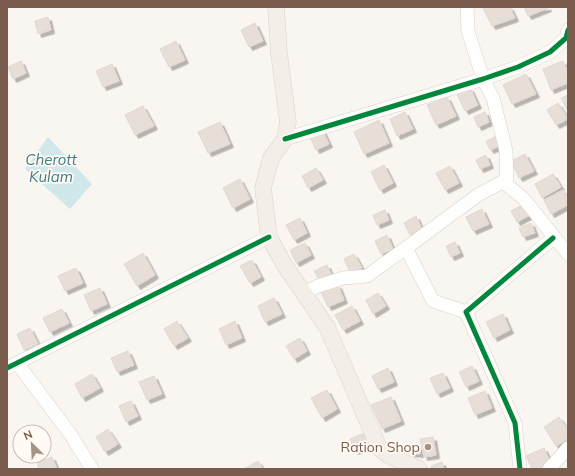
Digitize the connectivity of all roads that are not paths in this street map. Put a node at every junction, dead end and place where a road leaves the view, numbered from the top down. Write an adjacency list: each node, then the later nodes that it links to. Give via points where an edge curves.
1 (276, 7): 5 (main road, via 288,122)
2 (467, 7): 4 (street, via 468,31)
3 (568, 30): 4 (street, via 566,38 550,52)
4 (484, 79): 5 (street); 6 (street, via 492,98 506,151)
5 (285, 139): 7 (main road, via 271,158 263,188)
6 (506, 180): 8 (street, via 510,189 524,199); 9 (street, via 478,195)
7 (269, 237): 11 (main road); 13 (street)
8 (553, 238): 10 (street); 12 (street)
9 (406, 248): 11 (street, via 367,276 342,278); 12 (street, via 434,301)
10 (568, 254)
11 (304, 293): 16 (main road, via 327,327 379,448 388,455)
12 (466, 312): 17 (street, via 515,423)
13 (12, 365): 15 (street, via 70,435)
14 (568, 448): 18 (street)
15 (92, 469)
16 (419, 469)
17 (520, 469)
18 (549, 469)

